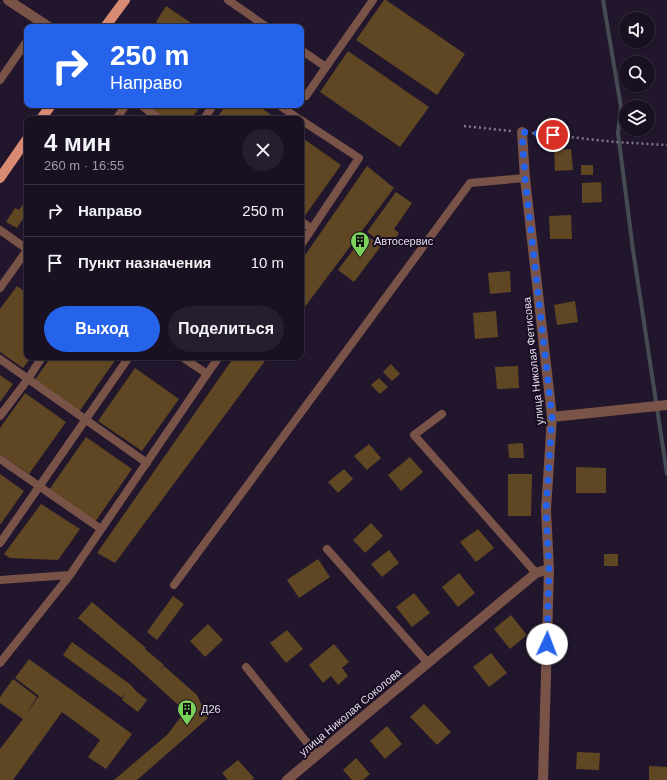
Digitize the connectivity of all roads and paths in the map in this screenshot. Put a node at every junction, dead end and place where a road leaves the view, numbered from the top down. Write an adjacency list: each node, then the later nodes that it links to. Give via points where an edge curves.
1 (8, 0): 5 (street)
2 (125, 0): 6 (main road)
3 (228, 0): 7 (lane)
4 (373, 0): 10 (lane)
5 (41, 24)
6 (107, 24)
7 (264, 24)
8 (24, 45): 11 (lane)
9 (304, 52): 10 (lane)
10 (326, 67): 12 (lane)
11 (0, 80)
12 (306, 96)
13 (145, 108): 15 (lane)
14 (283, 108): 16 (lane)
15 (155, 116)
16 (293, 116)
17 (304, 123): 25 (lane, via 359,158)
18 (464, 126): 19 (path)
19 (522, 132): 21 (path); 23 (street, улица Николая Фетисова)
20 (24, 143): 22 (main road)
21 (667, 145)
22 (0, 178)
23 (525, 178): 41 (street, улица Николая Фетисова); 53 (lane, via 470,183)
24 (304, 223): 25 (lane)
25 (312, 229): 27 (lane)
26 (0, 230): 28 (lane)
27 (304, 241)
28 (24, 248)
29 (24, 254): 30 (lane)
30 (0, 288)
31 (0, 360): 37 (lane)
32 (40, 360): 37 (lane)
33 (127, 360): 42 (lane)
34 (186, 360): 36 (lane)
35 (217, 360): 36 (lane)
36 (207, 374): 44 (lane)
37 (28, 379): 40 (lane); 42 (lane)
38 (667, 405): 41 (street)
39 (442, 414): 50 (lane, via 414,435)
40 (0, 416)
41 (552, 417): 49 (street, улица Николая Фетисова, via 546,510)
42 (85, 419): 44 (lane); 45 (lane)
43 (0, 459): 45 (lane)
44 (147, 463): 46 (lane)
45 (39, 485): 46 (lane); 47 (lane)
46 (101, 530): 51 (lane)
47 (0, 543)
48 (327, 549): 55 (lane)
49 (549, 568): 50 (street, улица Николая Соколова); 59 (street, улица Николая Фетисова)
50 (536, 573): 55 (street, улица Николая Соколова)
51 (70, 575): 52 (lane); 54 (lane)
52 (0, 580)
53 (174, 585)
54 (0, 663)
55 (428, 663): 57 (street, улица Николая Соколова)
56 (246, 666): 57 (lane)
57 (317, 756): 58 (street, улица Николая Соколова)
58 (287, 780)
59 (543, 780)

